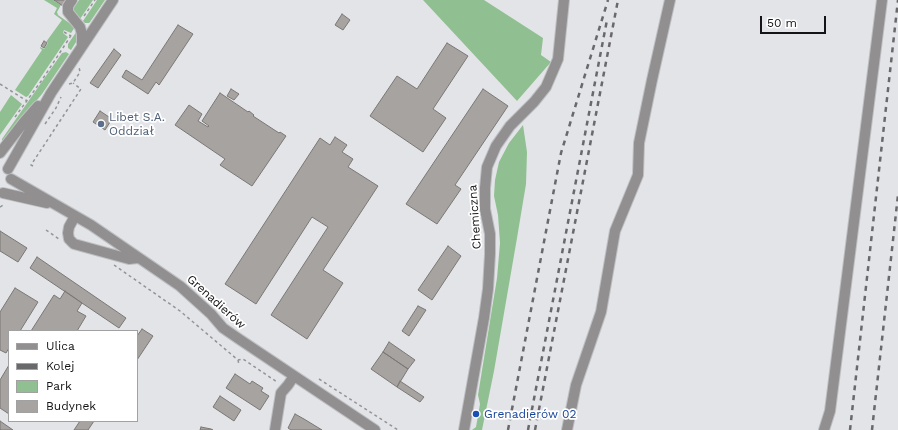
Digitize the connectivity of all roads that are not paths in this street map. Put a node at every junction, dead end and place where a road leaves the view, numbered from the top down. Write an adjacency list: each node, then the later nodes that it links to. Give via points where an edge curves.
1 (72, 0): 6 (street, via 68,12 78,24 82,34)
2 (113, 0): 6 (street)
3 (564, 0): 18 (street, Chemiczna, via 558,59 546,87 510,126 496,146 487,167 485,209 490,234 488,289)
4 (670, 0): 19 (street, via 640,143 638,175 615,232 601,312 576,385)
5 (882, 0): 20 (street, via 830,411)
6 (82, 46): 7 (street)
7 (51, 93): 8 (street); 10 (street)
8 (0, 153)
9 (0, 162): 10 (street, Grenadierów)
10 (9, 174): 11 (street, via 7,189); 12 (street, Grenadierów)
11 (2, 194): 12 (street)
12 (60, 207): 13 (street, Grenadierów)
13 (75, 216): 14 (street, Grenadierów, via 91,224); 14 (street, via 68,233 74,244 129,259)
14 (138, 258): 15 (street, Grenadierów, via 180,286 223,328)
15 (294, 376): 16 (street, via 281,393); 17 (street, Grenadierów)
16 (275, 430)
17 (375, 430)
18 (464, 430)
19 (567, 430)
20 (824, 430)

